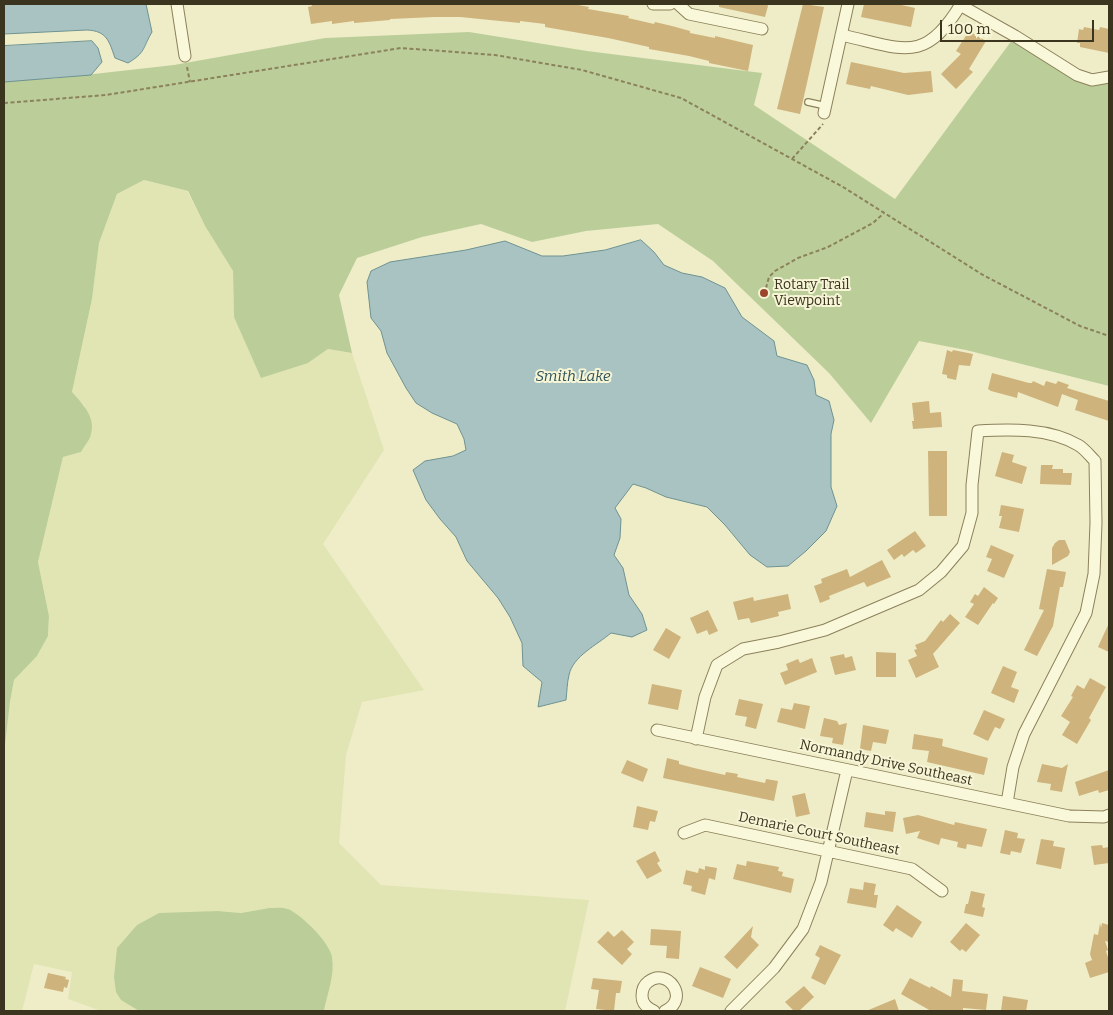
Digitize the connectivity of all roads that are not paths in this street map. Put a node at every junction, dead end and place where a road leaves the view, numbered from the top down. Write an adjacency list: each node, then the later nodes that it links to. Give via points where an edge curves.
1 (178, 4): 9 (street)
2 (653, 4): 3 (street)
3 (670, 4)
4 (678, 4): 7 (street, via 689,14)
5 (848, 4): 8 (street)
6 (961, 4): 8 (street, via 936,38 918,47 901,48); 10 (street, via 1077,76 1092,80)
7 (762, 29)
8 (841, 35): 12 (street)
9 (185, 56)
10 (1109, 78)
11 (808, 102): 12 (lane)
12 (825, 114)
13 (657, 730): 14 (street, Normandy Drive Southeast)
14 (696, 739): 15 (street, Normandy Drive Southeast); 16 (street, via 705,696 717,665 743,649 825,630 919,590 941,572 963,546 968,530 978,431 1007,429 1049,434 1079,445 1095,460 1094,574 1086,613 1024,734 1013,767)
15 (847, 770): 16 (street, Normandy Drive Southeast); 19 (street)
16 (1007, 803): 17 (street, Normandy Drive Southeast, via 1069,816 1104,818)
17 (1109, 815)
18 (684, 833): 19 (street, Demarie Court Southeast, via 705,825)
19 (828, 851): 20 (street, Demarie Court Southeast, via 912,869); 23 (street, via 821,882 803,929 774,968)
20 (942, 890)
21 (670, 1010): 22 (street, via 676,999 676,990 670,982 656,978 647,982 642,991 645,1005)
22 (654, 1011)
23 (731, 1011)

